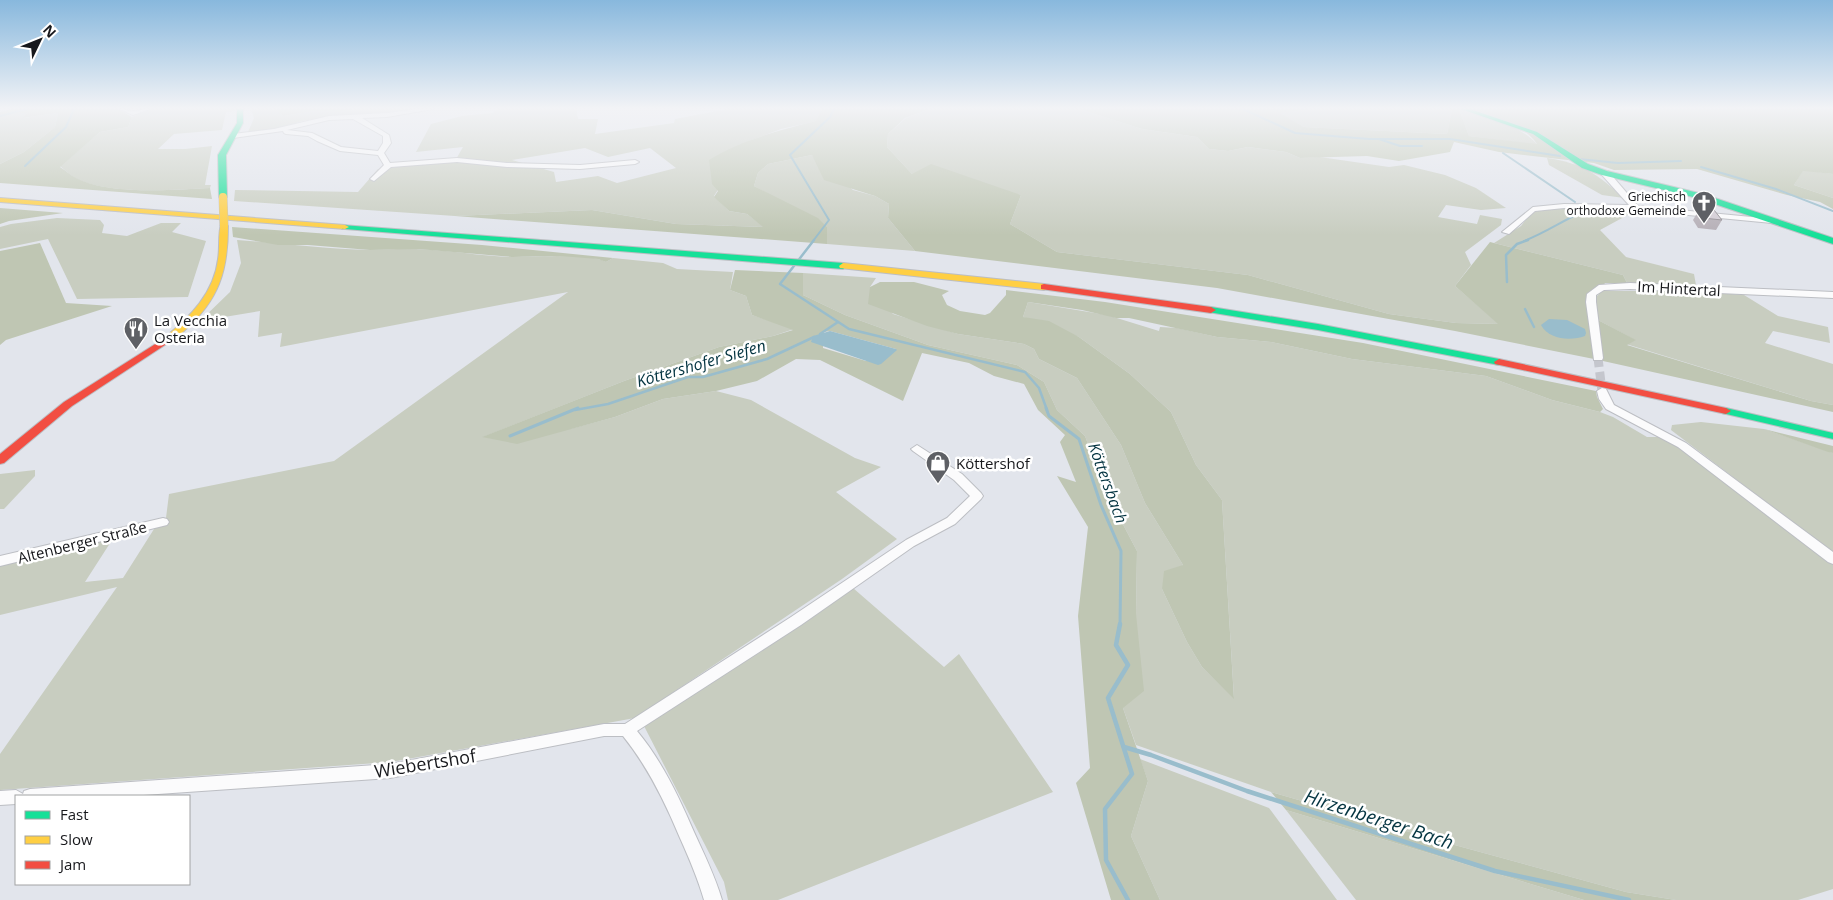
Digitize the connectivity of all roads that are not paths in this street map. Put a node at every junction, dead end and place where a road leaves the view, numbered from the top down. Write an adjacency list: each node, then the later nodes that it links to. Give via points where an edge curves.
1 (224, 151): 21 (main road, bridge, via 223,264 210,295 160,344 69,403)
2 (365, 151): 4 (street)
3 (1563, 151): 7 (main road)
4 (380, 153): 6 (street)
5 (635, 162): 6 (street, via 580,167 457,160)
6 (390, 165): 8 (street)
7 (1605, 173): 11 (street); 12 (main road, via 1687,192)
8 (374, 178)
9 (0, 190): 13 (main road)
10 (0, 200): 19 (main road, via 912,273 1143,300 1373,337 1598,382)
11 (1636, 208): 12 (street); 14 (street, via 1564,206 1533,209)
12 (1772, 221): 15 (main road)
13 (531, 230)
14 (1506, 232)
15 (1833, 241)
16 (1833, 295): 17 (street, Im Hintertal, via 1602,287 1592,294 1591,302)
17 (1595, 364)
18 (1602, 391): 23 (street, via 1610,407 1682,445)
19 (1833, 436)
20 (917, 449): 25 (street, via 958,477 977,496 951,521 910,543)
21 (0, 460)
22 (163, 522): 24 (street, Altenberger Straße)
23 (1833, 559)
24 (0, 562)
25 (627, 730): 26 (street, Wiebertshof, via 604,730 390,771); 29 (street, via 674,804)
26 (44, 795)
27 (15, 797): 28 (street)
28 (0, 798)
29 (713, 900)

